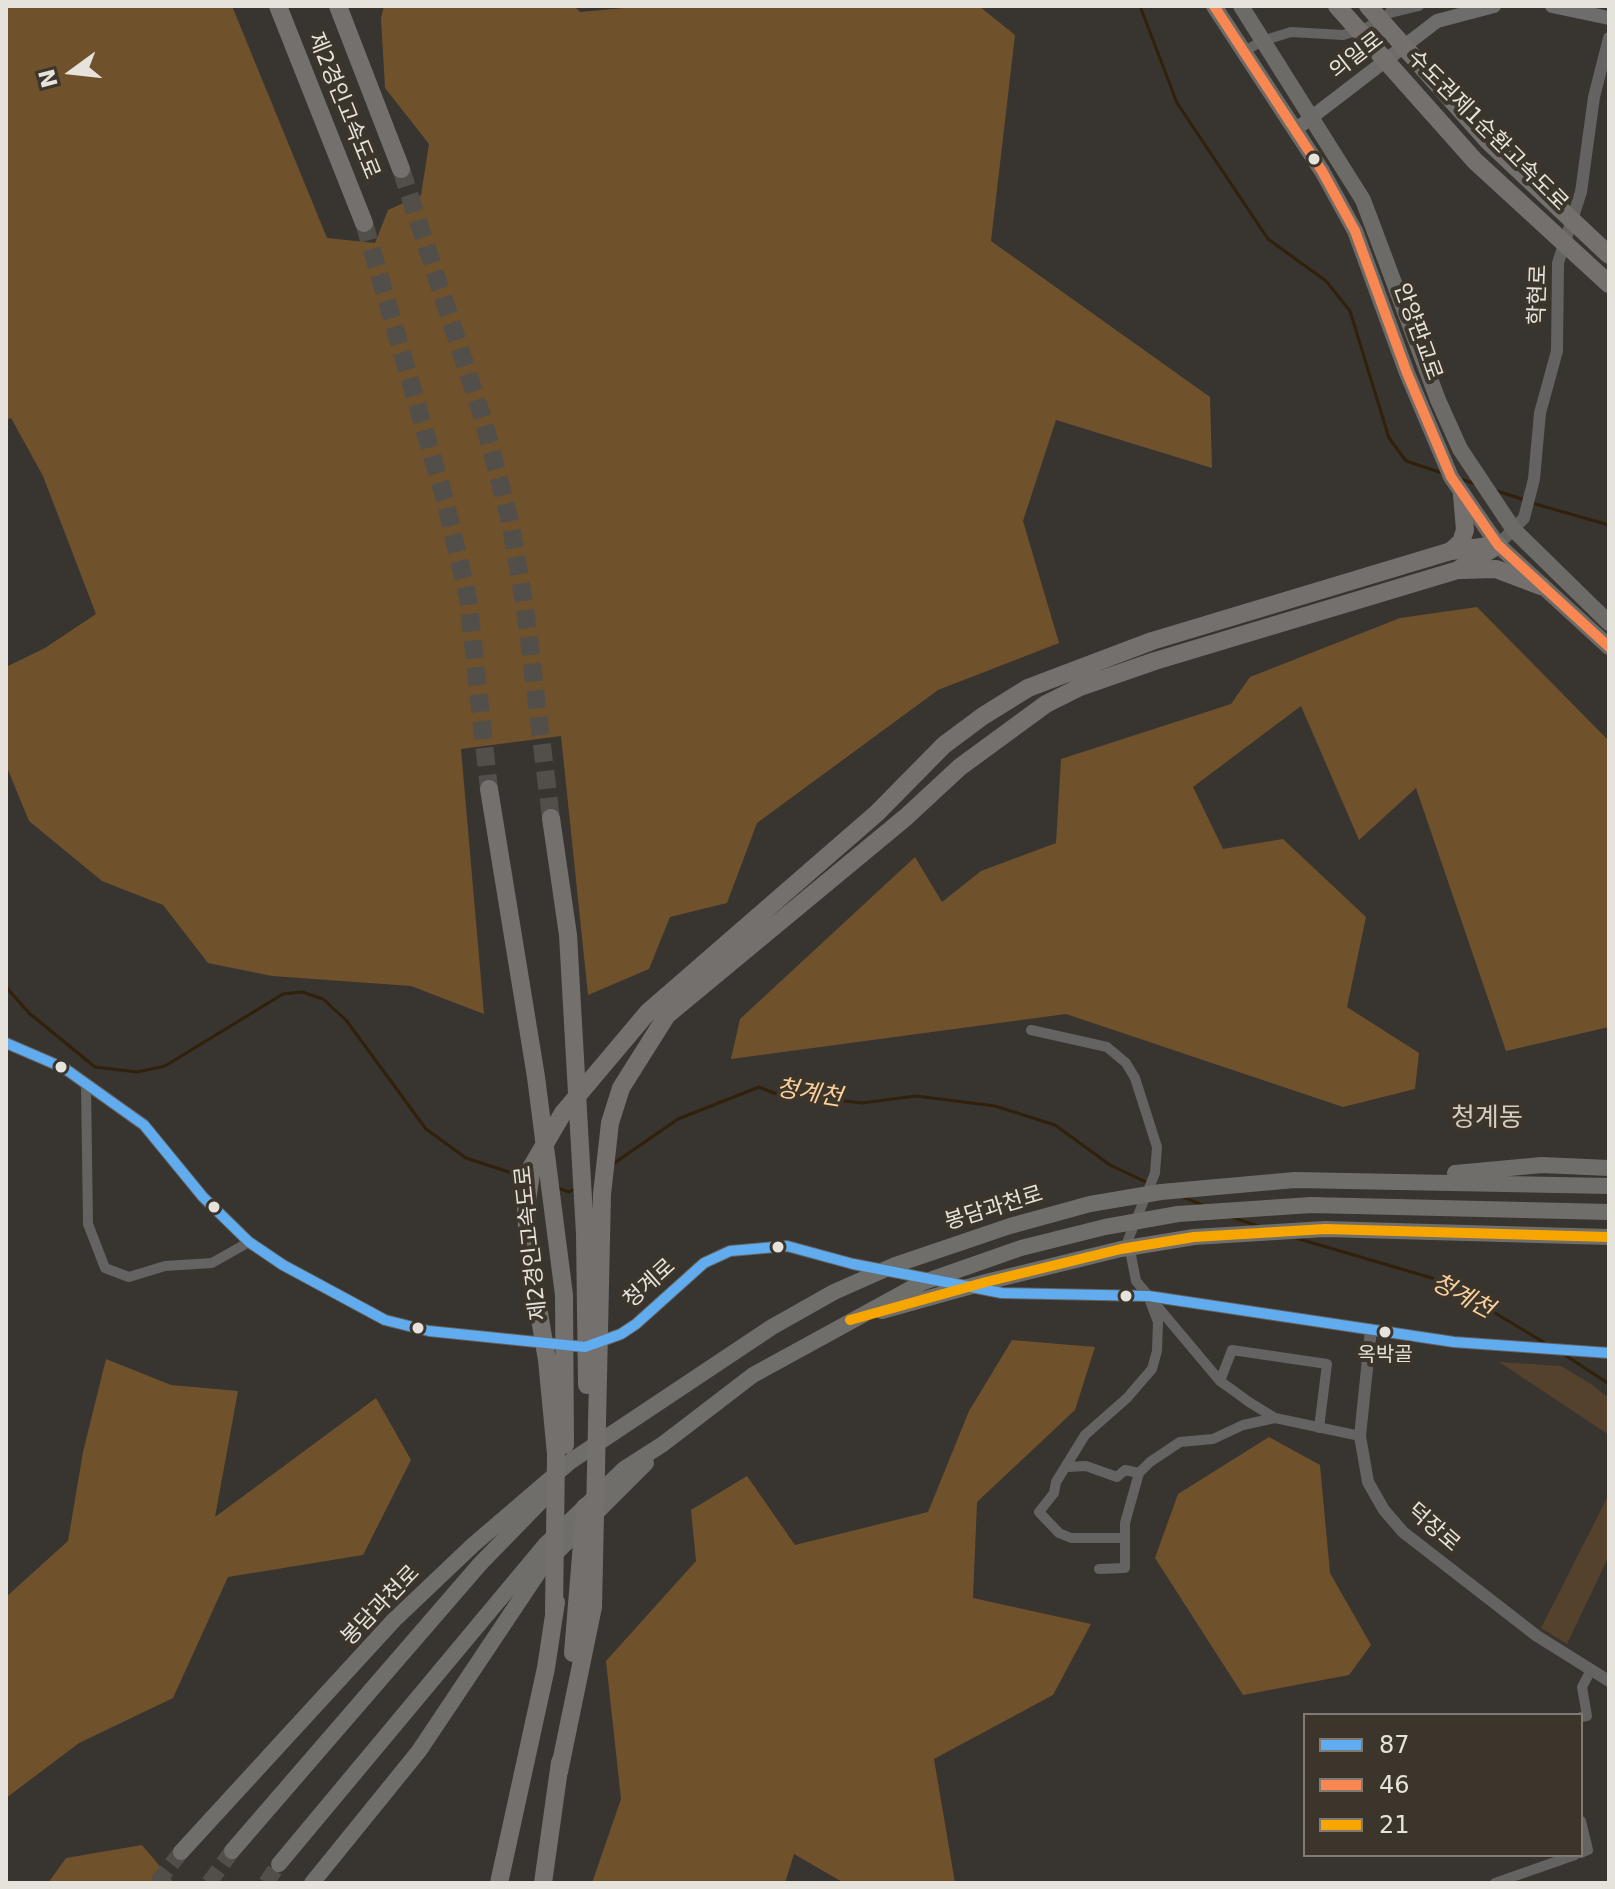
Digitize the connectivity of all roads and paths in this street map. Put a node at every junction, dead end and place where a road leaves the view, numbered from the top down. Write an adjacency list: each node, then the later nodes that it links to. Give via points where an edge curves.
1 (278, 6): 18 (highway, 제2경인고속도로)
2 (338, 6): 17 (highway, 제2경인고속도로)
3 (1214, 6): 14 (main road, 안양판교로)
4 (1241, 6): 13 (main road, 안양판교로)
5 (1337, 6): 20 (highway, 수도권제1순환고속도로, via 1475,161)
6 (1368, 6): 19 (highway, 수도권제1순환고속도로, via 1489,142)
7 (1419, 6): 10 (street)
8 (1494, 6): 15 (main road, 의일로, via 1437,21)
9 (1552, 6): 11 (main road)
10 (1391, 10): 13 (street, via 1368,27 1343,35 1291,32)
11 (1609, 18)
12 (1609, 38): 22 (street, 학현로, via 1594,97 1581,192 1558,263 1557,351 1540,413 1534,479 1524,518)
13 (1262, 41): 14 (street); 15 (main road, 안양판교로)
14 (1243, 52): 16 (main road, 안양판교로)
15 (1311, 119): 16 (main road, 의일로); 22 (main road, 안양판교로, via 1353,181 1373,222 1447,424)
16 (1295, 130): 21 (main road, 안양판교로, via 1355,231 1433,440)
17 (401, 169)
18 (364, 223)
19 (1609, 255)
20 (1605, 280)
21 (1459, 491): 23 (main road, 안양판교로); 24 (highway, via 1465,530)
22 (1514, 530): 23 (street, 학현로); 27 (main road, 안양판교로)
23 (1498, 545): 24 (highway); 25 (highway); 26 (main road, 안양판교로)
24 (1451, 551): 31 (highway, via 1152,641 1028,688 944,745)
25 (1458, 570): 26 (highway, via 1496,569); 31 (highway, via 1155,661 1046,704 960,767 906,817)
26 (1541, 586): 28 (main road, 안양판교로)
27 (1609, 623)
28 (1609, 647)
29 (489, 789): 57 (highway, 제2경인고속도로, via 564,1295 566,1412)
30 (551, 818): 56 (highway, 제2경인고속도로, via 568,935 585,1234)
31 (658, 1014): 56 (highway, via 621,1088 607,1152); 57 (highway, via 563,1113 532,1166 528,1248 556,1454)
32 (1031, 1030): 41 (street, via 1107,1047 1126,1063 1157,1147 1155,1173)
33 (6, 1043): 34 (street, 청계로, via 64,1068)
34 (86, 1084): 40 (street, 청계로, via 144,1125 203,1197); 40 (street, via 88,1224 105,1268 129,1277 165,1266 212,1263)
35 (1609, 1168): 36 (highway, 봉담과천로, via 1542,1165)
36 (1406, 1180): 37 (highway, 봉담과천로); 47 (highway, 봉담과천로, via 1295,1180 1187,1189 1090,1204 968,1238 834,1292)
37 (1609, 1186)
38 (1609, 1212): 43 (highway, 봉담과천로, via 1311,1205 1178,1214 1105,1227 943,1274)
39 (1609, 1237): 41 (highway, 봉담과천로, via 1325,1229)
40 (249, 1242): 42 (street, 청계로, via 385,1320 457,1335 585,1347 629,1329 704,1263 756,1246 813,1251 853,1264 1002,1293)
41 (1124, 1244): 42 (street, via 1136,1281); 43 (highway, 봉담과천로)
42 (1148, 1296): 44 (street, 청계로); 46 (street); 52 (street, via 1158,1322 1152,1369 1085,1435)
43 (850, 1320): 51 (highway, 봉담과천로, via 753,1375)
44 (1371, 1330): 45 (street, 청계로); 50 (street, 덕장로)
45 (1604, 1353)
46 (1220, 1381): 48 (street); 49 (street, via 1232,1350 1327,1364)
47 (637, 1417): 62 (highway, 봉담과천로, via 549,1492 480,1564); 63 (highway, 봉담과천로, via 571,1461 394,1620)
48 (1275, 1418): 49 (street); 53 (street, via 1213,1439 1180,1442)
49 (1319, 1428): 50 (street)
50 (1360, 1436): 58 (street, 덕장로, via 1368,1482 1403,1532 1537,1636)
51 (663, 1444): 66 (highway, 봉담과천로, via 624,1469 545,1545); 67 (highway, 봉담과천로, via 542,1567 419,1751)
52 (1068, 1467): 53 (street, via 1086,1466 1117,1477 1125,1470); 54 (street, via 1039,1512 1047,1523 1071,1538)
53 (1139, 1473): 54 (street)
54 (1123, 1538): 55 (street, via 1125,1568)
55 (1099, 1569)
56 (586, 1607): 69 (highway, 제2경인고속도로)
57 (554, 1612): 68 (highway, 제2경인고속도로)
58 (1591, 1670): 59 (street, 덕장로); 60 (street, via 1582,1687 1587,1716)
59 (1609, 1681)
60 (1583, 1717)
61 (1583, 1829): 64 (street, via 1588,1850)
62 (232, 1851)
63 (181, 1852)
64 (1583, 1852)
65 (1569, 1857): 70 (street)
66 (279, 1864)
67 (312, 1883)
68 (499, 1883)
69 (543, 1883)
70 (1495, 1883)

